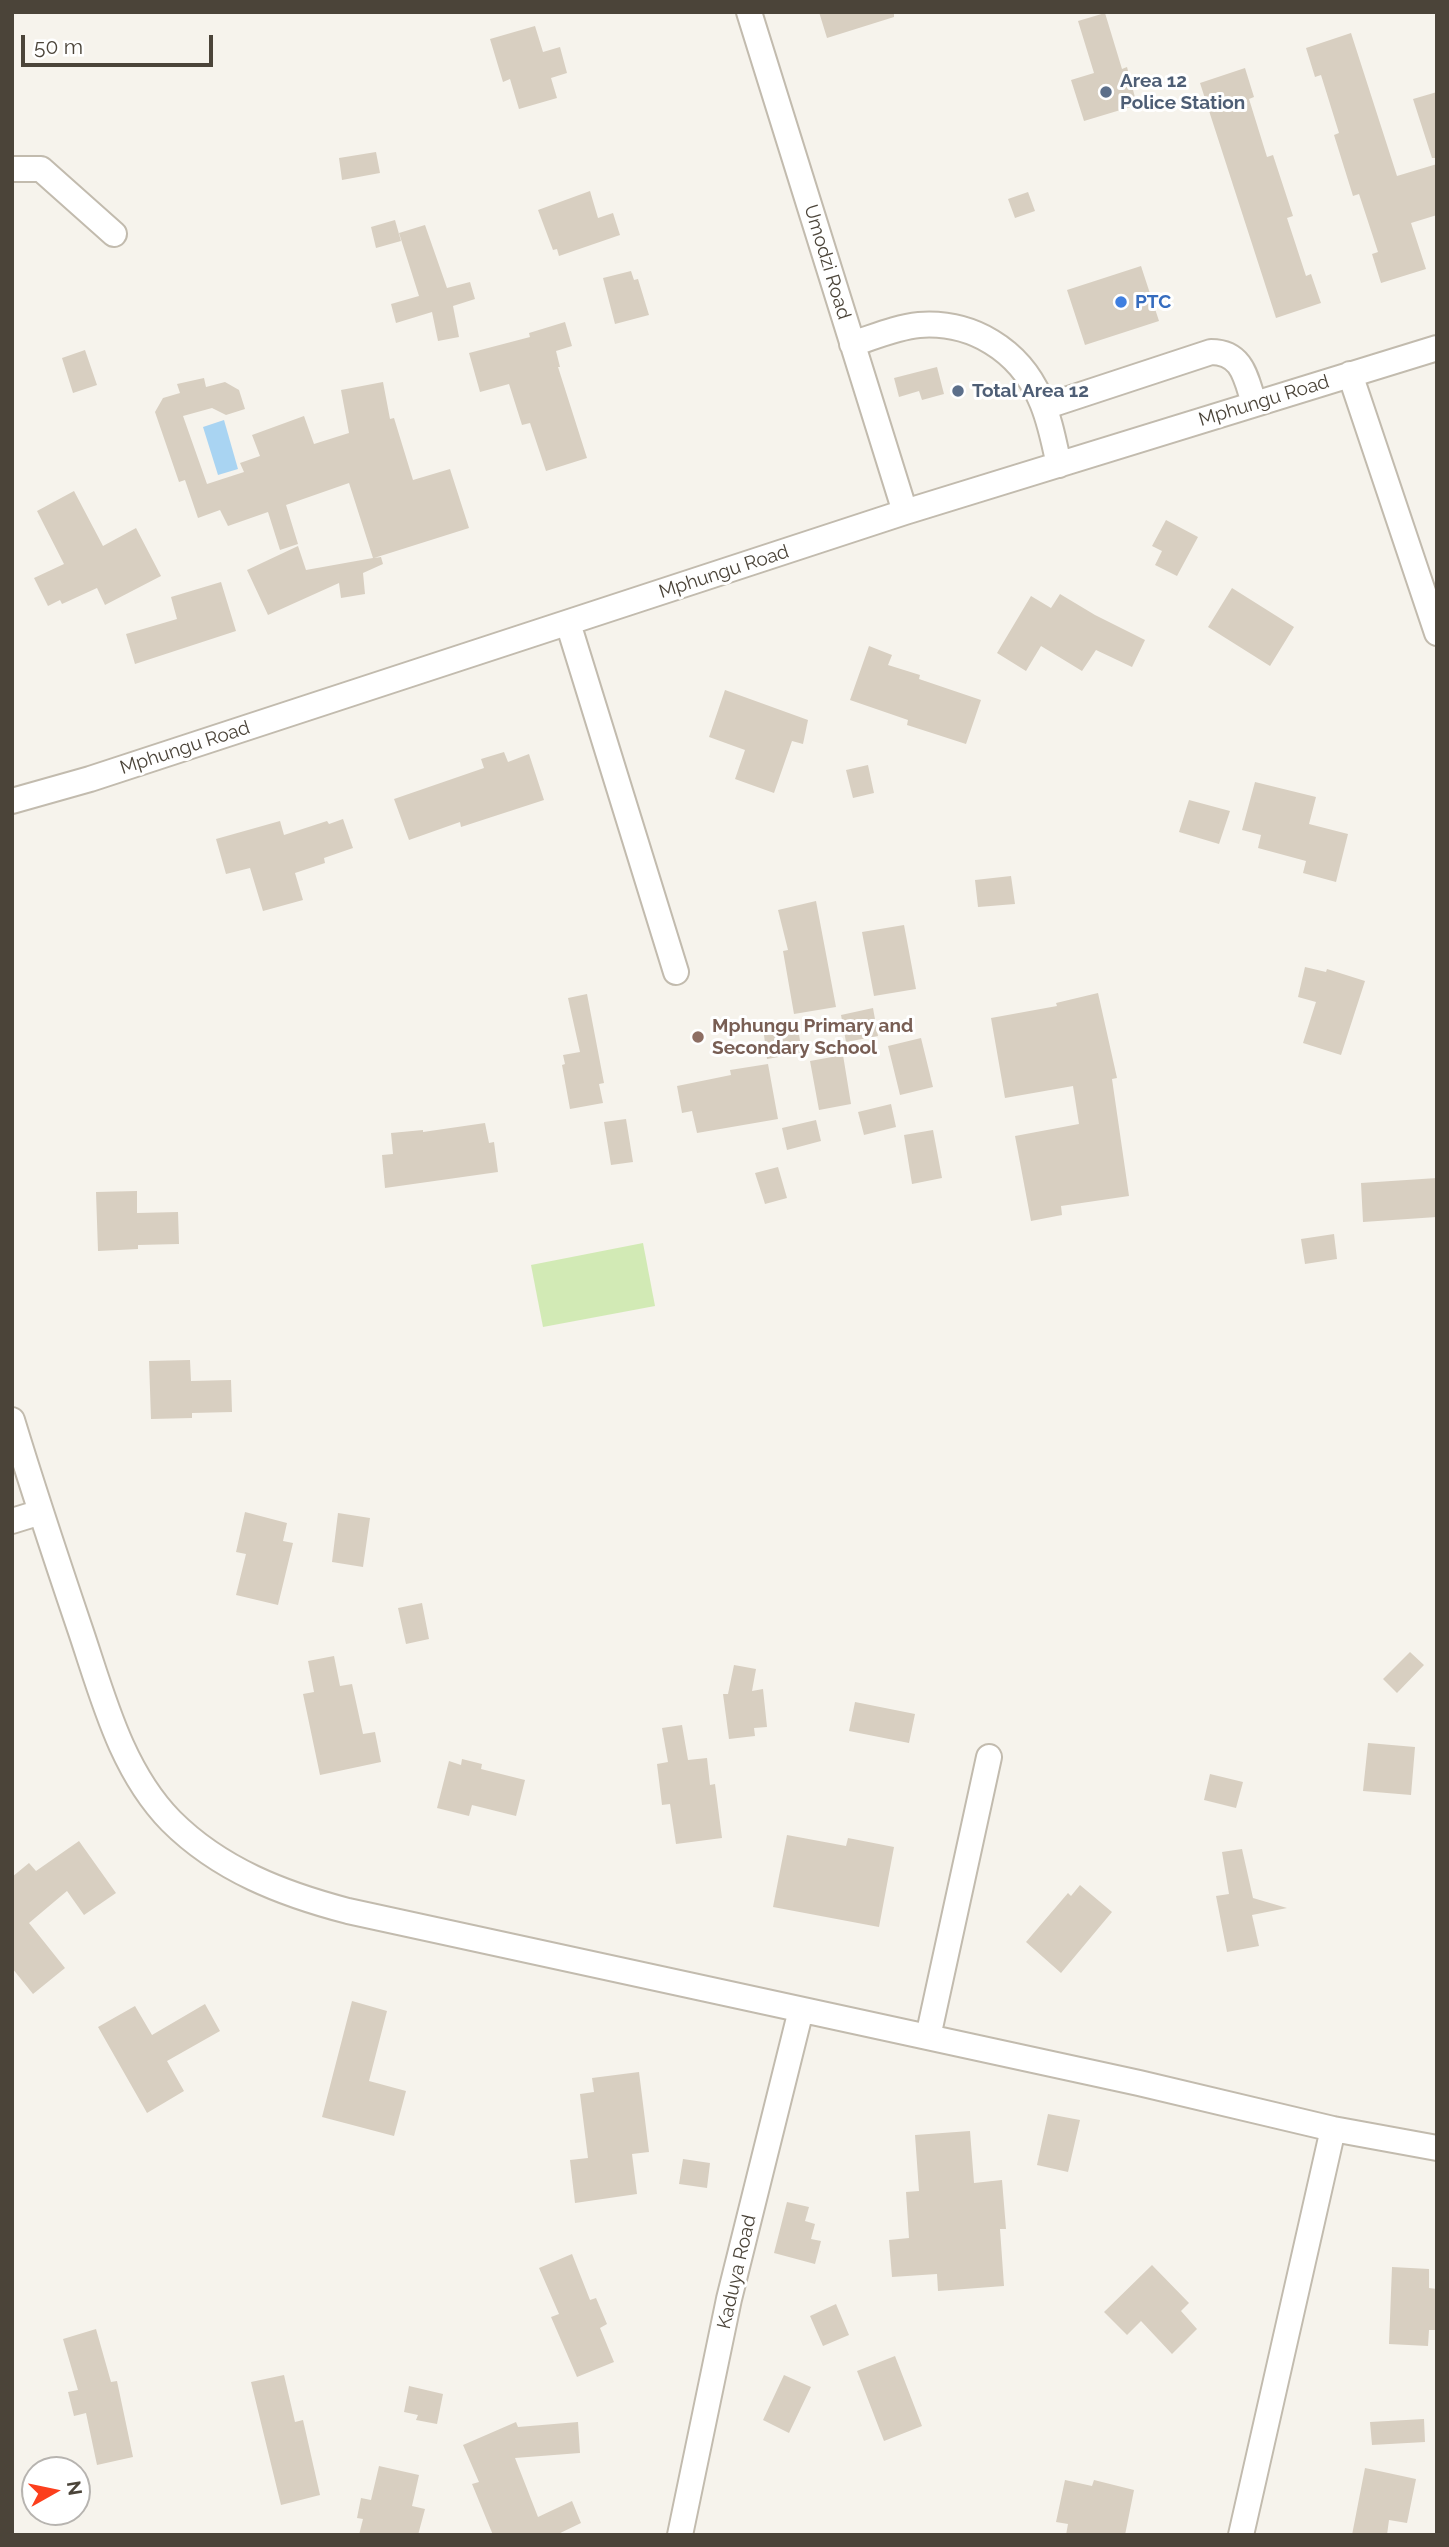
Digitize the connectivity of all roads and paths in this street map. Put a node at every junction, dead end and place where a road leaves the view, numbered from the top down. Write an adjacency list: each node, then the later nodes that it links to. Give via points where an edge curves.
1 (749, 12): 4 (street, Umodzi Road)
2 (12, 169): 3 (street, via 41,169)
3 (114, 234)
4 (852, 344): 8 (street, via 917,325 961,328 1017,361); 10 (street, Umodzi Road)
5 (1437, 348): 6 (street, Mphungu Road)
6 (1350, 374): 7 (street, Mphungu Road); 12 (street)
7 (1254, 403): 8 (street, via 1240,364 1228,354 1211,352); 9 (street, Mphungu Road)
8 (1044, 407): 9 (street)
9 (1059, 465): 10 (street, Mphungu Road)
10 (905, 512): 11 (street, Mphungu Road)
11 (568, 623): 13 (street, Mphungu Road); 14 (street)
12 (1437, 633)
13 (12, 801)
14 (676, 972)
15 (12, 1420): 16 (street)
16 (41, 1512): 17 (street); 19 (street, via 120,1742 142,1784 171,1821 201,1846 271,1888 348,1912)
17 (12, 1521)
18 (989, 1757): 20 (street)
19 (801, 2010): 20 (street); 23 (street, Kaduya Road, via 729,2299)
20 (928, 2037): 21 (street)
21 (1333, 2129): 22 (street); 24 (street)
22 (1437, 2148)
23 (680, 2535)
24 (1241, 2535)

